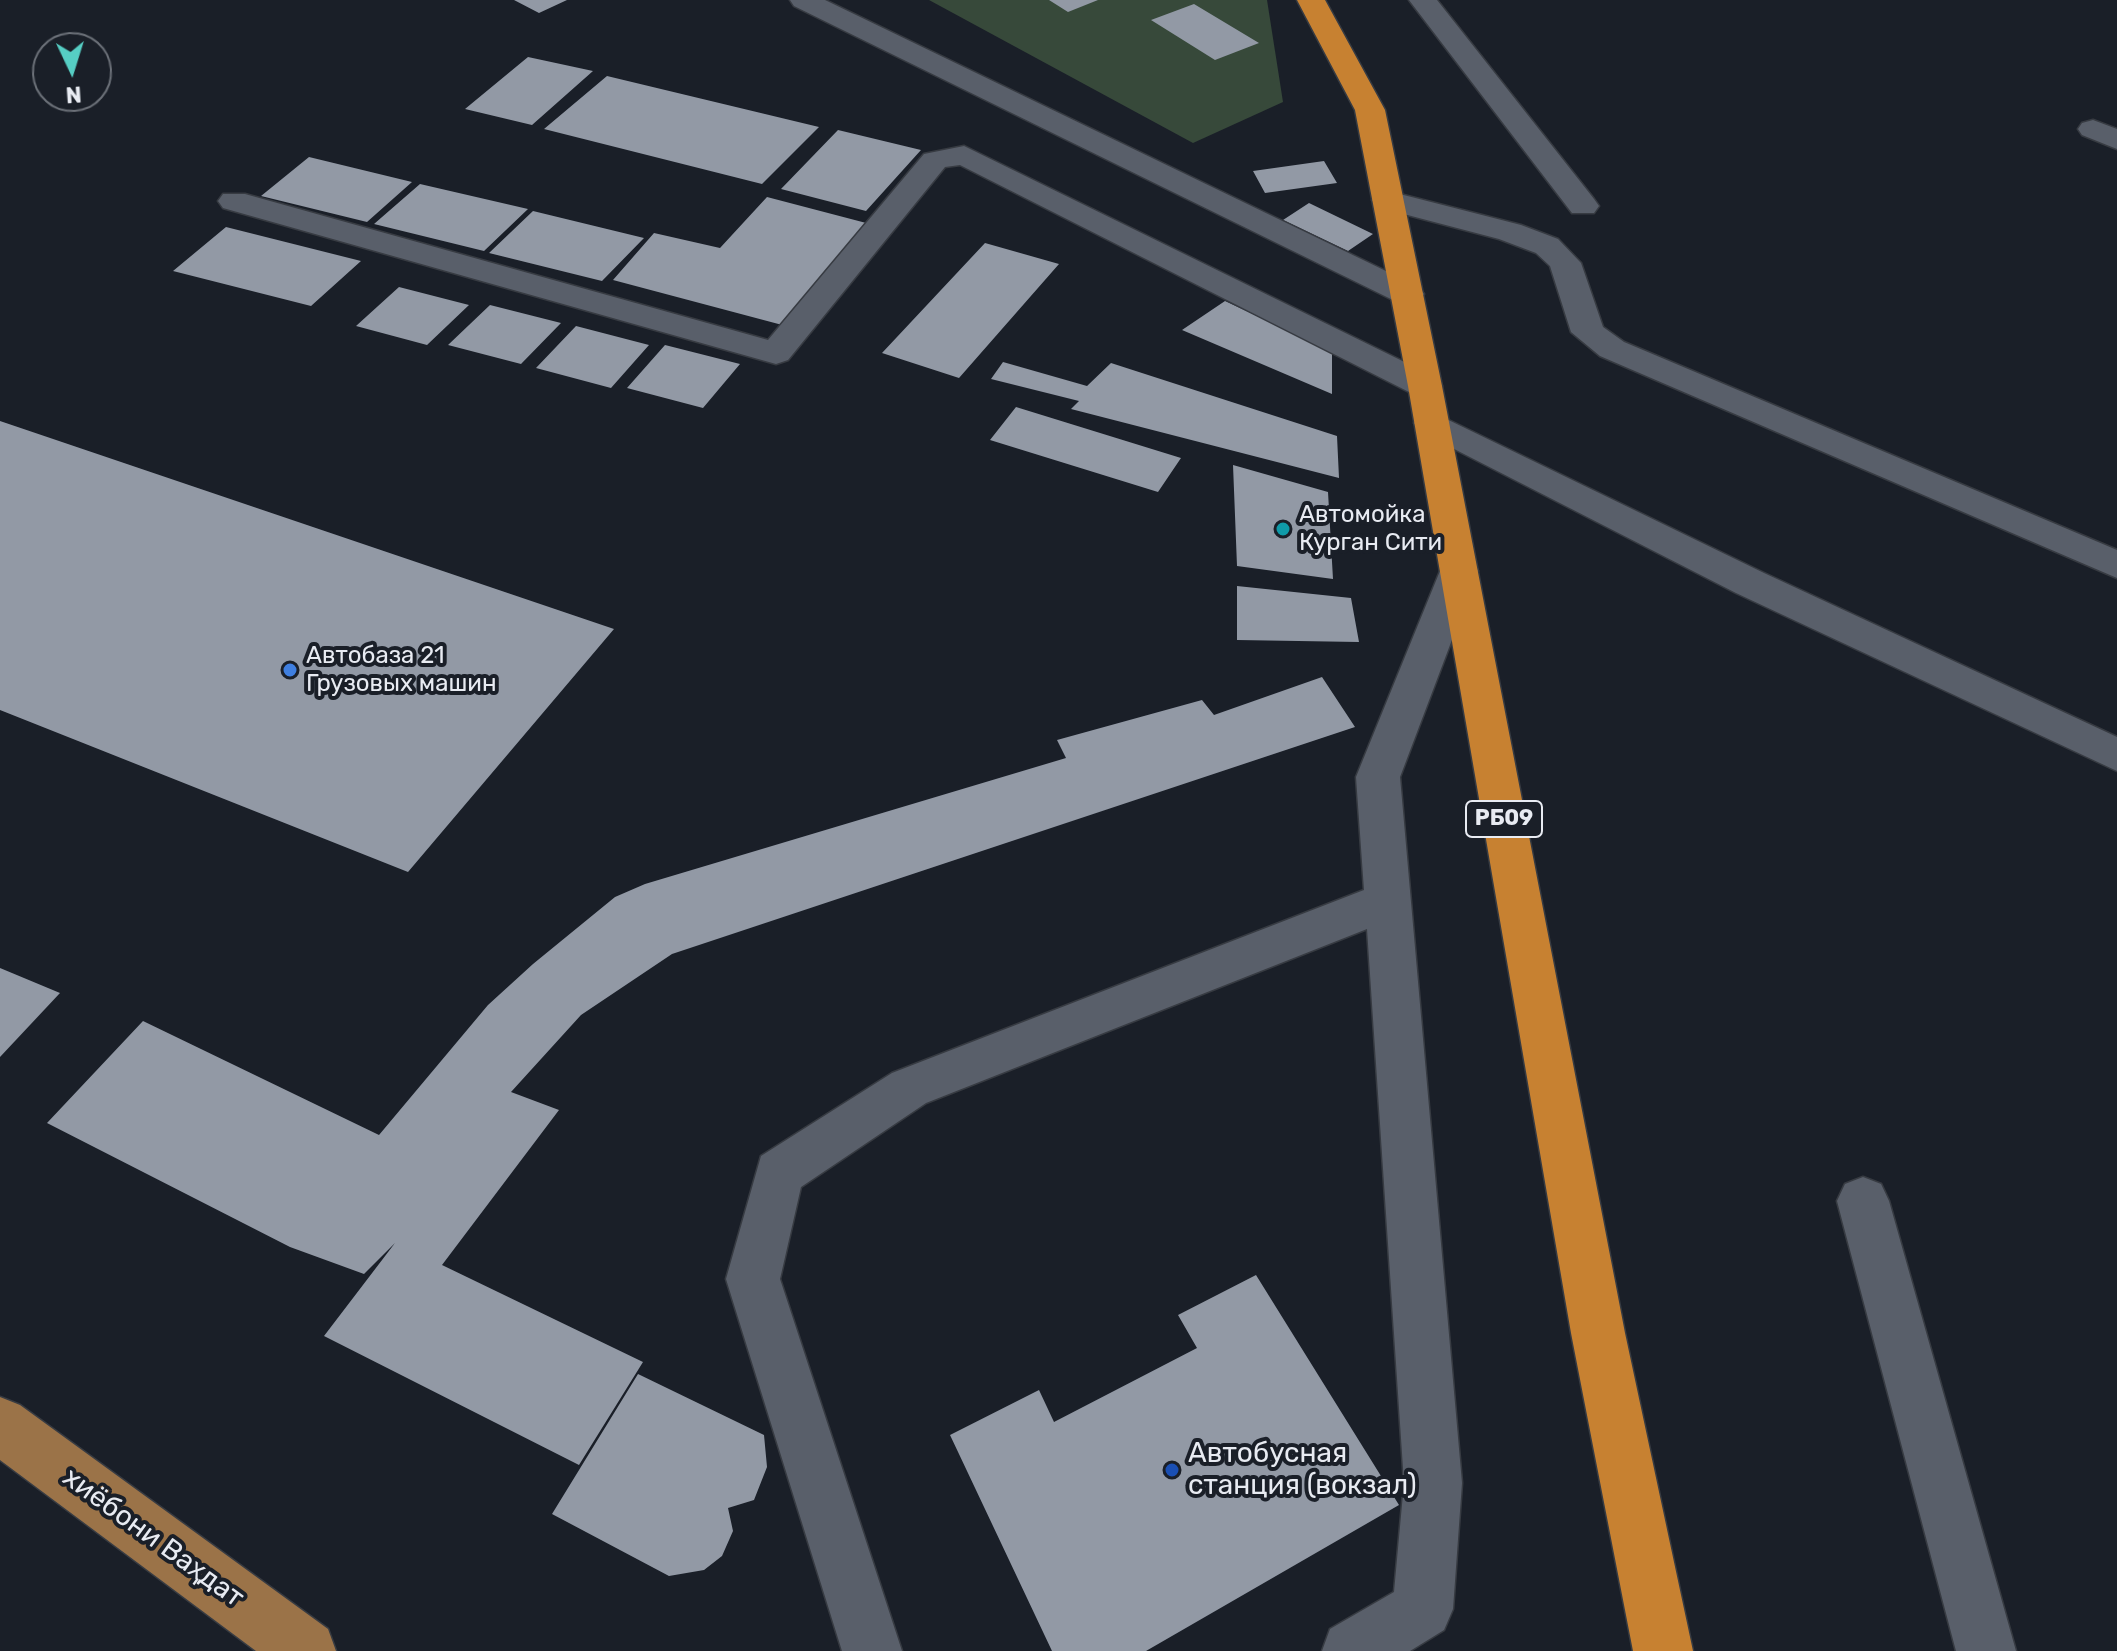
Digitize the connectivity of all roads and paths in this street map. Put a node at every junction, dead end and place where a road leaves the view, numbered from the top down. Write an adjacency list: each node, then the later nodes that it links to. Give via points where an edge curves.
1 (804, 0): 7 (street)
2 (1311, 0): 4 (highway, РБ09, via 1370,110)
3 (1423, 0): 6 (street)
4 (1388, 200): 7 (highway, РБ09); 9 (street, via 1547,246 1565,263 1588,332 1612,349)
5 (234, 201): 8 (street, via 776,353 935,160 964,155)
6 (1583, 206)
7 (1407, 294): 8 (highway, РБ09)
8 (1428, 404): 10 (highway, РБ09); 11 (street, via 1750,583)
9 (2117, 565)
10 (1459, 571): 12 (street, via 1378,777); 18 (highway, РБ09, via 1595,1317)
11 (2117, 755)
12 (1387, 901): 16 (street, via 909,1088 779,1173 753,1279); 17 (street, via 1433,1483 1423,1609)
13 (1863, 1201): 19 (street)
14 (0, 1425): 15 (main road, хиёбони Ваҳдат)
15 (306, 1651)
16 (872, 1651)
17 (1352, 1651)
18 (1663, 1651)
19 (1986, 1651)

